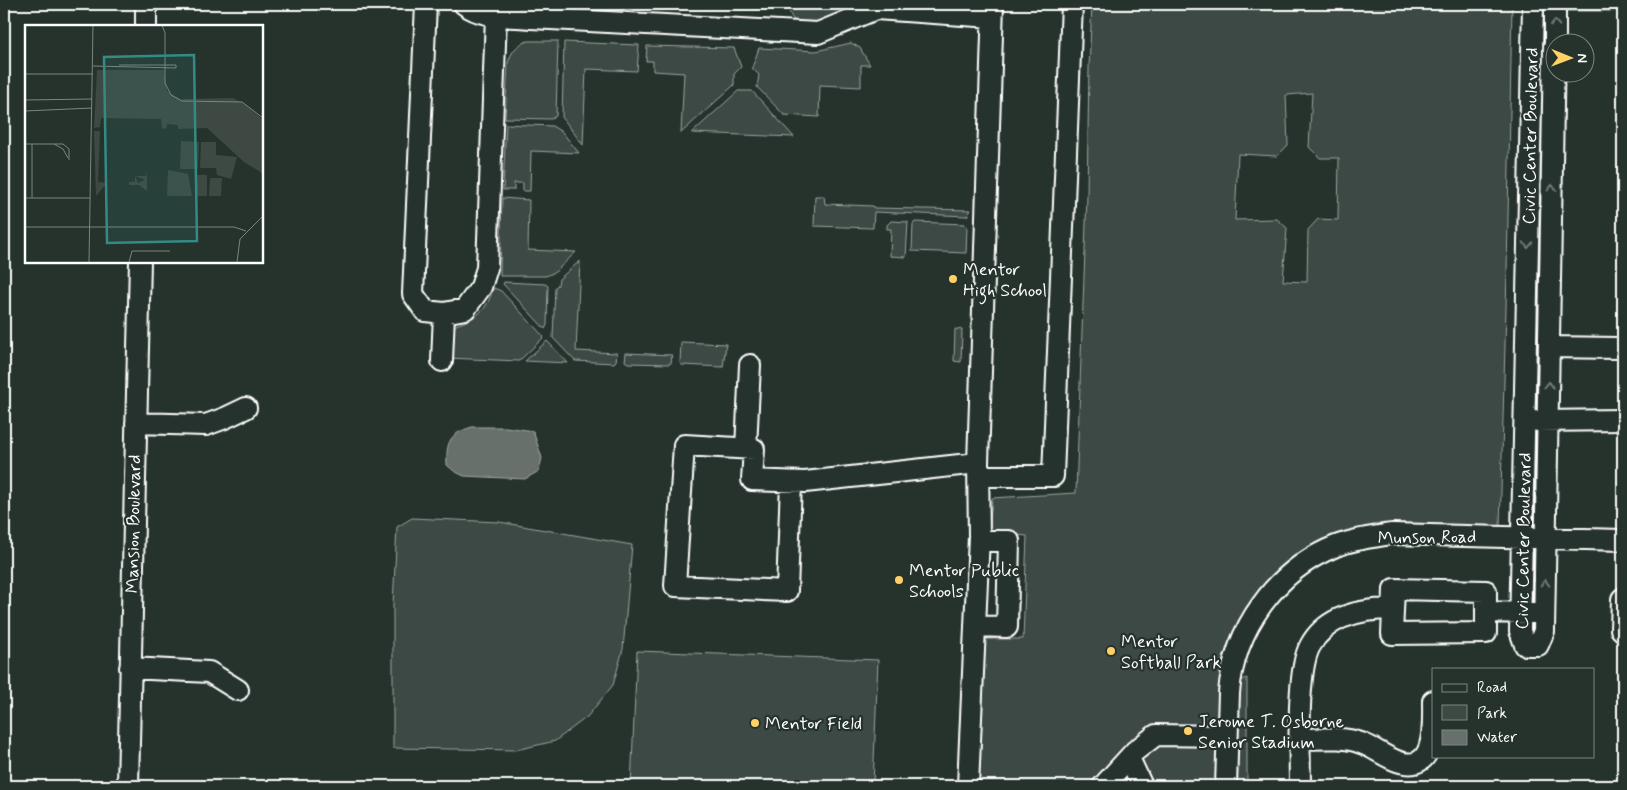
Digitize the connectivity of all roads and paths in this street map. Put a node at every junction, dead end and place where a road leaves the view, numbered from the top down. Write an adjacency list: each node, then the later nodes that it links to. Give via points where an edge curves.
1 (146, 4): 9 (street)
2 (426, 4): 13 (street, via 413,294 425,311)
3 (464, 4): 8 (street, via 472,11)
4 (1072, 4): 24 (street, via 1053,476)
5 (1533, 4): 21 (street, Civic Center Boulevard, one-way to 21)
6 (1555, 4): 10 (street, Civic Center Boulevard, one-way to 6)
7 (992, 10): 8 (street, via 876,8 818,33); 24 (street)
8 (496, 15): 13 (street, via 487,268 481,287 465,308)
9 (146, 25)
10 (1554, 32)
11 (1554, 82): 14 (street, Civic Center Boulevard, one-way to 11)
12 (140, 262): 22 (street, Mansion Boulevard)
13 (444, 313): 16 (street)
14 (1550, 347): 15 (street); 19 (street, Civic Center Boulevard, one-way to 14)
15 (1618, 348)
16 (442, 361)
17 (750, 365): 23 (street)
18 (246, 408): 22 (street, via 206,425)
19 (1549, 420): 20 (street); 21 (street); 27 (street, Civic Center Boulevard)
20 (1623, 420)
21 (1525, 421): 26 (street, Civic Center Boulevard)
22 (136, 423): 37 (street, Mansion Boulevard)
23 (746, 448): 25 (street, via 754,449 752,480); 25 (street, via 684,445 675,586 787,591)
24 (979, 470): 25 (street); 29 (street)
25 (791, 482)
26 (1522, 537): 27 (street, Munson Road); 33 (street, Civic Center Boulevard); 40 (street, Munson Road, via 1385,535 1335,546 1296,568 1268,596 1244,635 1230,679)
27 (1546, 537): 28 (street, Munson Road); 34 (street, Civic Center Boulevard, one-way to 27)
28 (1623, 540)
29 (979, 541): 35 (street); 35 (street, via 1009,541 1007,628)
30 (1623, 598): 36 (street)
31 (1393, 609): 32 (street, via 1394,590 1486,591); 32 (street, via 1392,634 1486,633); 41 (street, via 1352,613 1325,627 1309,646 1303,671)
32 (1486, 612): 33 (street)
33 (1521, 612): 34 (street); 34 (street, Civic Center Boulevard, via 1520,631 1525,645 1538,644 1544,631)
34 (1544, 613)
35 (975, 626): 44 (street)
36 (1623, 631)
37 (130, 668): 38 (street, via 210,672); 43 (street, Mansion Boulevard)
38 (238, 690)
39 (1432, 722): 41 (street, via 1431,744 1424,757 1410,763 1400,762 1361,743)
40 (1227, 736): 42 (street, via 1156,735); 47 (street, Munson Road)
41 (1300, 739): 48 (street)
42 (1129, 758): 45 (street); 46 (street)
43 (128, 786)
44 (968, 786)
45 (1103, 786)
46 (1142, 786)
47 (1226, 786)
48 (1300, 786)

